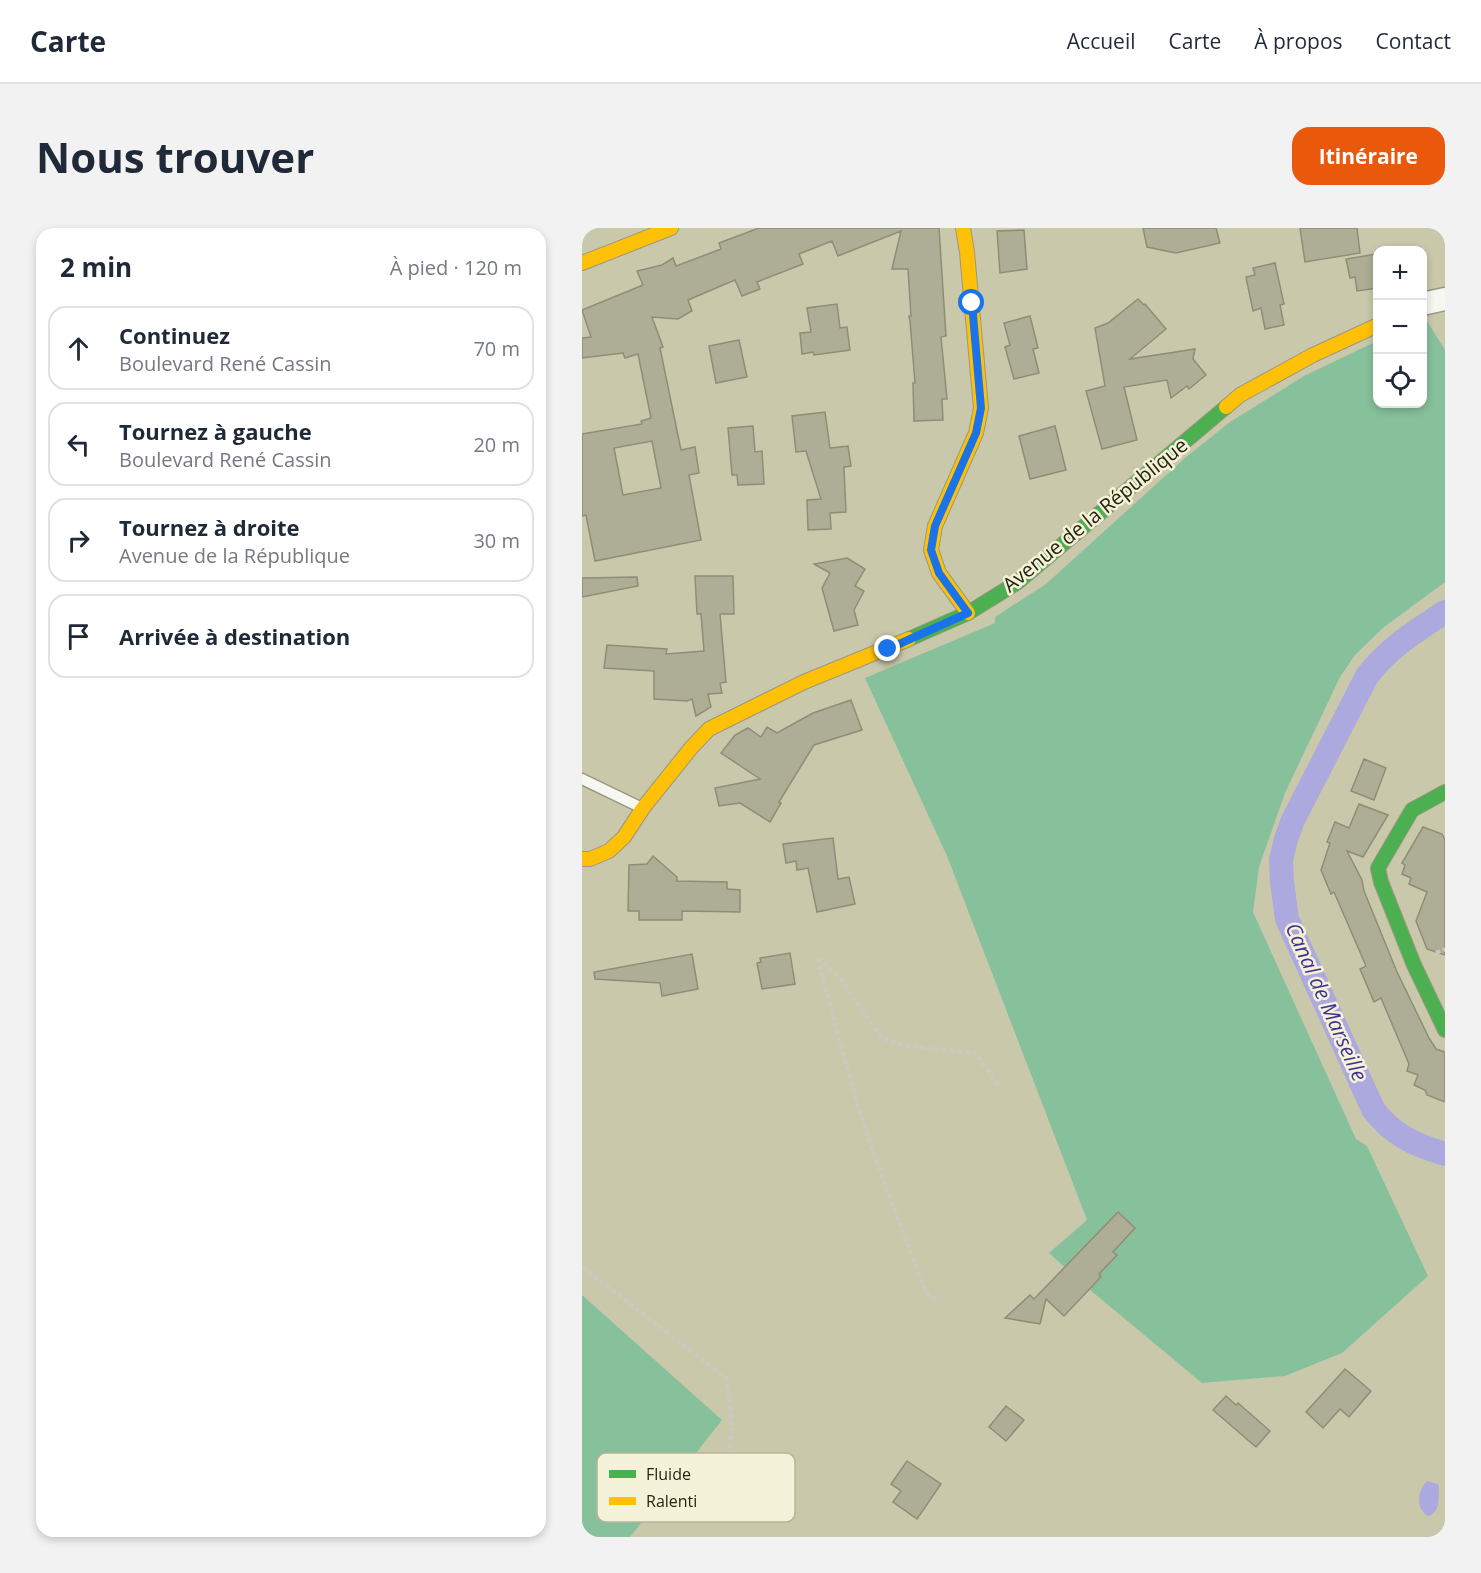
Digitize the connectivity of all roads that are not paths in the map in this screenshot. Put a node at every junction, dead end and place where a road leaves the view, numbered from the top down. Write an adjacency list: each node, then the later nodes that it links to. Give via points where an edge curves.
1 (671, 228): 3 (street)
2 (963, 228): 7 (street, via 981,408 976,433 935,526 931,550 939,573)
3 (582, 263)
4 (1445, 299): 5 (street)
5 (1427, 303)
6 (1373, 327): 7 (street, Avenue de la République, via 1240,395 1018,582)
7 (968, 613): 10 (street, Avenue de la République, via 804,682 709,729)
8 (582, 779): 10 (lane)
9 (1443, 799): 12 (street, via 1412,810 1378,868 1414,965)
10 (643, 808): 11 (street, Avenue de la République, via 624,837 609,850)
11 (582, 860)
12 (1445, 1030)

